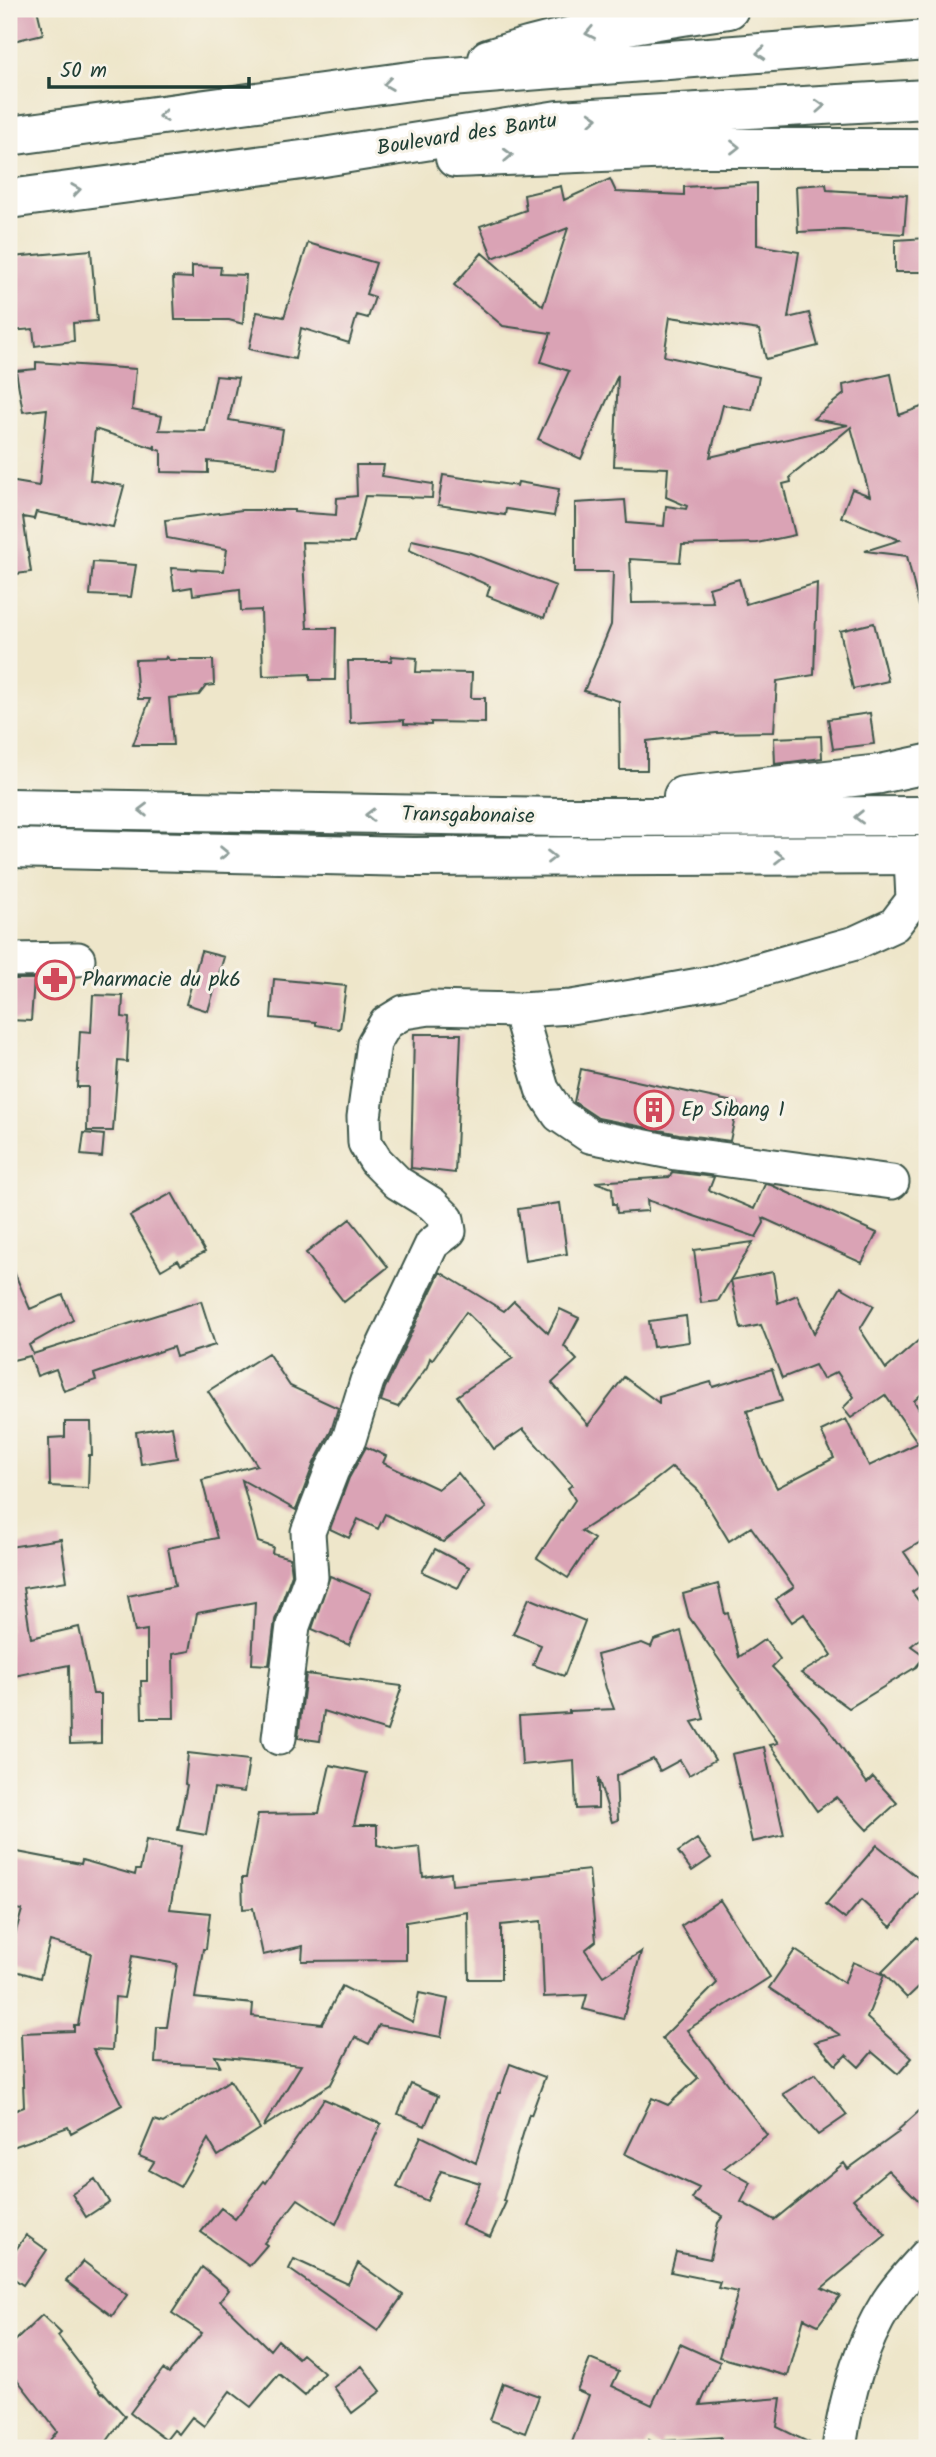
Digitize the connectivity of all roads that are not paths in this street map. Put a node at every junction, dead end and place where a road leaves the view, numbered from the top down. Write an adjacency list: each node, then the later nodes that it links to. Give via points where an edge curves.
1 (729, 9): 3 (highway, one-way to 3, via 529,46)
2 (927, 40): 3 (highway, one-way to 3)
3 (425, 79): 5 (highway, one-way to 5)
4 (927, 99): 7 (highway, Boulevard des Bantu, one-way to 4, via 558,120)
5 (9, 136)
6 (927, 148): 7 (highway, one-way to 6, via 401,160 698,148)
7 (317, 158): 8 (highway, Boulevard des Bantu, one-way to 7)
8 (9, 199)
9 (927, 764): 12 (highway, via 880,774 653,800)
10 (9, 808): 12 (highway, Transgabonaise, one-way to 10)
11 (927, 816): 12 (highway, Transgabonaise, one-way to 12)
12 (610, 817)
13 (9, 848): 14 (highway, Transgabonaise, one-way to 14, via 412,857)
14 (919, 856): 17 (street, via 913,900 894,925 855,943 716,982 571,1007)
15 (78, 959): 16 (street)
16 (9, 960)
17 (519, 1010): 18 (street, via 542,1089 559,1115 590,1136 676,1153); 19 (street, via 430,1008 404,1012 386,1023 374,1043 365,1143 398,1183 447,1219 449,1231 432,1244 367,1381 349,1438 308,1532 311,1577 293,1626)
18 (892, 1182)
19 (279, 1738)
20 (927, 2255): 21 (street, via 886,2305 871,2336 856,2369)
21 (838, 2448)

